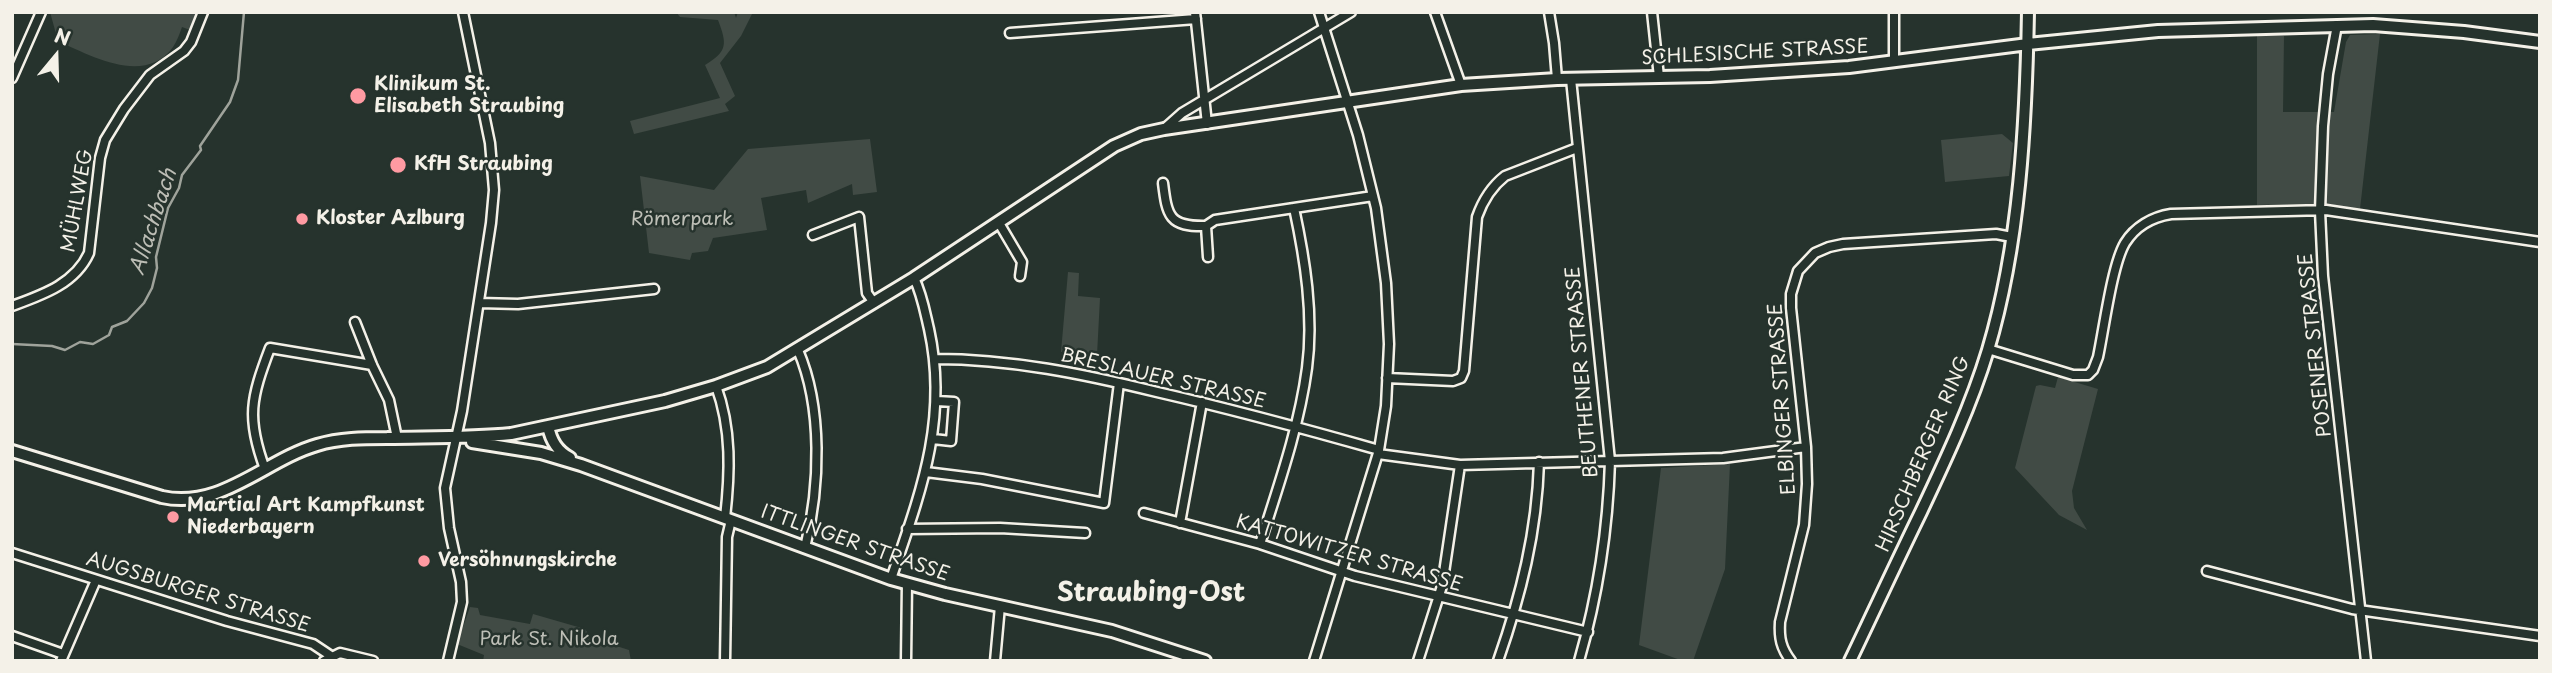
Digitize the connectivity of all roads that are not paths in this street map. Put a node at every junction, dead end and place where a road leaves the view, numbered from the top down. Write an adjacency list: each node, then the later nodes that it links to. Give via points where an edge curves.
1 (41, 12): 19 (street)
2 (203, 12): 43 (street, MÜHLWEG, via 191,42 150,75 105,140 84,264 58,286)
3 (463, 12): 41 (street, via 494,190)
4 (1319, 12): 13 (street)
5 (1352, 12): 13 (street)
6 (1436, 12): 22 (street)
7 (1549, 12): 20 (street)
8 (1651, 12): 18 (street)
9 (1894, 12): 17 (street)
10 (2028, 12): 16 (street, HIRSCHBERGER RING)
11 (1196, 16): 14 (street); 23 (street)
12 (2337, 25): 15 (street, SCHLESISCHE STRASSE, via 2418,28); 16 (street, SCHLESISCHE STRASSE, via 2158,31); 31 (street, POSENER STRASSE, via 2323,126)
13 (1325, 29): 23 (street); 24 (street)
14 (1010, 33)
15 (2540, 42)
16 (2028, 44): 17 (street, SCHLESISCHE STRASSE); 35 (street, HIRSCHBERGER RING)
17 (1894, 62): 18 (street, SCHLESISCHE STRASSE)
18 (1659, 77): 21 (street, SCHLESISCHE STRASSE)
19 (12, 78)
20 (1557, 79): 21 (street, SCHLESISCHE STRASSE); 22 (street, SCHLESISCHE STRASSE)
21 (1570, 79): 27 (street, BEUTHENER STRASSE)
22 (1461, 85): 24 (street, SCHLESISCHE STRASSE)
23 (1204, 100): 25 (street); 26 (street)
24 (1346, 102): 25 (street, SCHLESISCHE STRASSE); 29 (street)
25 (1206, 124): 26 (street, SCHLESISCHE STRASSE)
26 (1164, 129): 32 (street, SCHLESISCHE STRASSE, via 1114,146)
27 (1577, 148): 49 (street, via 1505,176 1483,201 1477,218 1461,378); 63 (street, BEUTHENER STRASSE)
28 (1163, 183): 33 (street, via 1170,217 1188,226)
29 (1373, 196): 30 (street); 49 (street, via 1386,283)
30 (1294, 208): 33 (street, via 1223,217); 55 (street, via 1304,259 1309,327)
31 (2320, 211): 36 (street); 45 (street, via 2171,214 2140,227 2121,252 2098,357 2088,375 2073,375); 84 (street, POSENER STRASSE, via 2323,276)
32 (999, 223): 38 (street, via 1022,262); 39 (street, SCHLESISCHE STRASSE)
33 (1206, 226): 37 (street)
34 (813, 235): 42 (street, via 859,216 867,293)
35 (2012, 237): 45 (street, HIRSCHBERGER RING); 60 (street, ELBINGER STRASSE, via 1996,233 1843,244 1805,261 1793,284 1791,308)
36 (2540, 242)
37 (1208, 257)
38 (1020, 276)
39 (914, 278): 42 (street, SCHLESISCHE STRASSE); 47 (street)
40 (654, 289): 41 (street, via 518,304)
41 (479, 303): 58 (street)
42 (874, 303): 46 (street, SCHLESISCHE STRASSE)
43 (12, 306)
44 (355, 322): 48 (street)
45 (1988, 349): 102 (street, HIRSCHBERGER RING, via 1948,454)
46 (798, 350): 51 (street, SCHLESISCHE STRASSE); 75 (street, via 813,400 816,499)
47 (935, 359): 50 (street, BRESLAUER STRASSE, via 1005,362); 52 (street)
48 (372, 365): 57 (street, via 389,400); 67 (street, via 270,348 252,410 253,435)
49 (1387, 378): 62 (street)
50 (1119, 383): 53 (street, BRESLAUER STRASSE); 68 (street, via 1104,503)
51 (716, 387): 54 (street, SCHLESISCHE STRASSE); 70 (street, via 730,457)
52 (937, 401): 59 (street); 59 (street, via 954,402 951,440)
53 (1202, 402): 55 (street, BRESLAUER STRASSE); 71 (street)
54 (548, 426): 56 (street, SCHLESISCHE STRASSE); 65 (street, ITTLINGER STRASSE, via 560,453)
55 (1296, 426): 62 (street, BRESLAUER STRASSE); 74 (street)
56 (480, 437): 58 (street, ITTLINGER STRASSE)
57 (397, 438): 58 (street, ITTLINGER STRASSE); 67 (street, ITTLINGER STRASSE, via 331,441)
58 (456, 438): 65 (street, ITTLINGER STRASSE); 92 (street, via 445,488 462,602)
59 (933, 439): 68 (street)
60 (1806, 447): 63 (street, BRESLAUER STRASSE, via 1723,458); 101 (street, ELBINGER STRASSE, via 1804,525 1780,622 1779,637)
61 (12, 451): 67 (street, ITTLINGER STRASSE, via 174,500 201,498)
62 (1378, 452): 66 (street, BRESLAUER STRASSE); 77 (street)
63 (1610, 461): 64 (street, BRESLAUER STRASSE); 86 (street, BEUTHENER STRASSE, via 1607,525)
64 (1539, 462): 66 (street, BRESLAUER STRASSE); 85 (street, via 1532,542)
65 (581, 465): 70 (street, ITTLINGER STRASSE)
66 (1460, 465): 82 (street)
67 (265, 470)
68 (926, 472): 72 (street)
69 (1144, 513): 71 (street, KATTOWITZER STRASSE)
70 (728, 519): 75 (street, ITTLINGER STRASSE); 93 (street)
71 (1180, 523): 74 (street, KATTOWITZER STRASSE)
72 (907, 529): 73 (street); 79 (street)
73 (1085, 533)
74 (1260, 544): 77 (street, KATTOWITZER STRASSE)
75 (805, 548): 79 (street, ITTLINGER STRASSE)
76 (12, 553): 80 (street, AUGSBURGER STRASSE)
77 (1340, 571): 82 (street, KATTOWITZER STRASSE); 97 (street)
78 (2207, 571): 84 (street)
79 (891, 579): 81 (street, ITTLINGER STRASSE)
80 (96, 580): 89 (street); 90 (street, AUGSBURGER STRASSE, via 313,644)
81 (907, 583): 83 (street, ITTLINGER STRASSE); 94 (street)
82 (1438, 597): 85 (street, KATTOWITZER STRASSE); 98 (street)
83 (1000, 606): 95 (street); 96 (street, ITTLINGER STRASSE, via 1112,631)
84 (2361, 610): 88 (street); 103 (street, POSENER STRASSE)
85 (1514, 615): 86 (street, KATTOWITZER STRASSE); 99 (street)
86 (1588, 632): 100 (street, BEUTHENER STRASSE)
87 (12, 636): 89 (street)
88 (2540, 636)
89 (62, 657)
90 (328, 658): 91 (street, AUGSBURGER STRASSE, via 345,653)
91 (373, 661)
92 (448, 661)
93 (725, 661)
94 (906, 661)
95 (995, 661)
96 (1205, 661)
97 (1314, 661)
98 (1418, 661)
99 (1499, 661)
100 (1579, 661)
101 (1791, 661)
102 (1850, 661)
103 (2366, 661)

